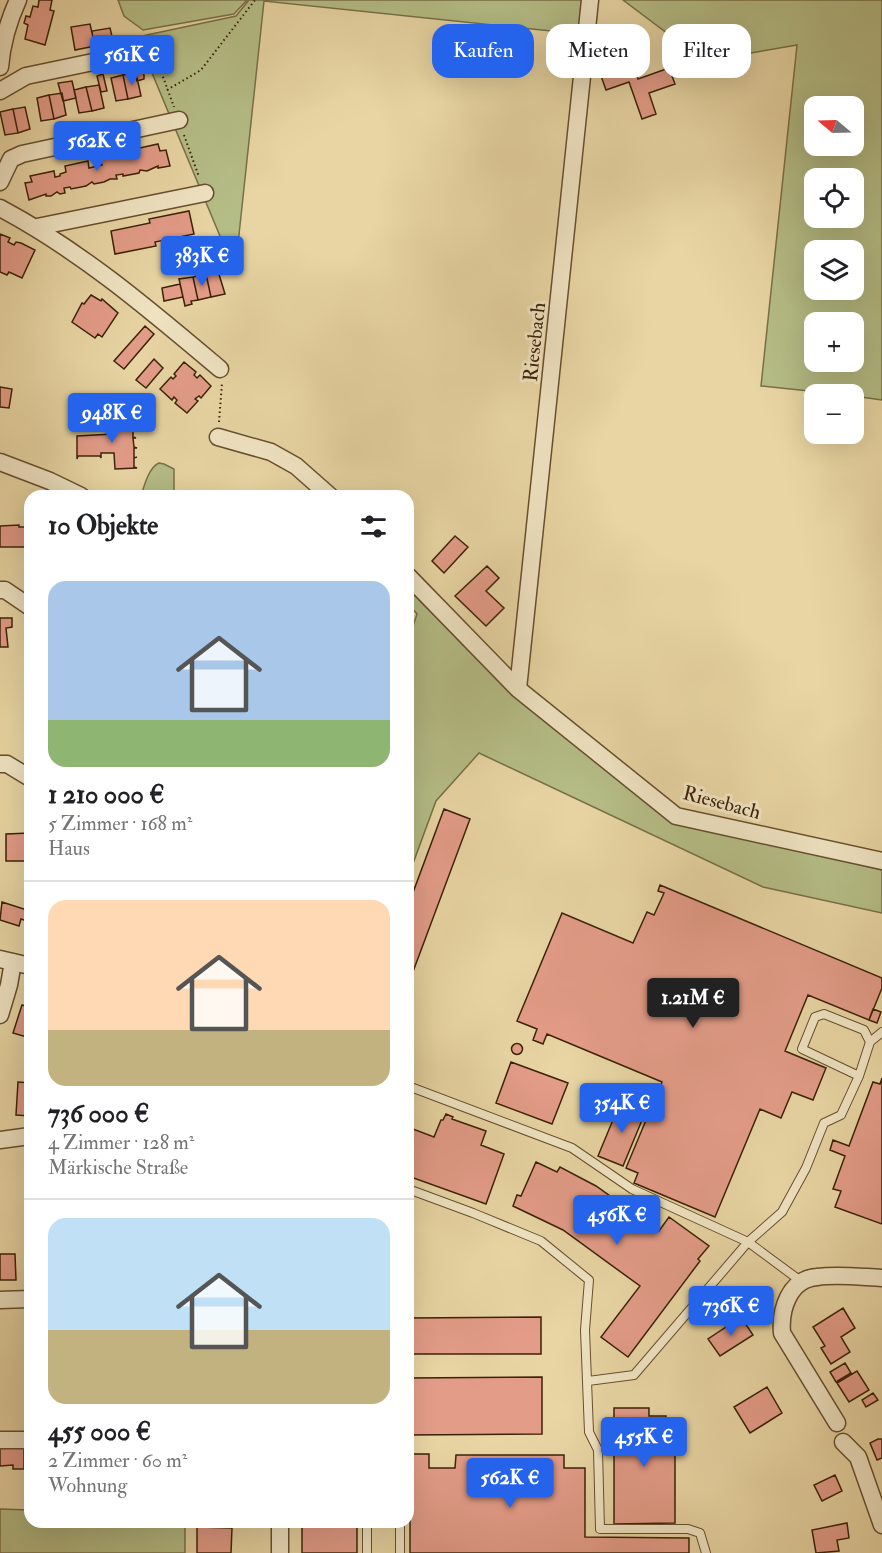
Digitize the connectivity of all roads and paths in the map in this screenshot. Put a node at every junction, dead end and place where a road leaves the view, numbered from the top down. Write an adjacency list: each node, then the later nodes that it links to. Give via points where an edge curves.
1 (18, 0): 5 (street, via 2,47)
2 (255, 0): 6 (path, via 201,70)
3 (590, 0): 21 (street, Riesebach)
4 (136, 53): 7 (street, via 26,76)
5 (0, 67)
6 (167, 90)
7 (0, 91)
8 (179, 120): 9 (street, via 22,154 11,159)
9 (0, 182)
10 (205, 193): 12 (street)
11 (0, 208): 12 (street)
12 (37, 227): 13 (street, via 113,280)
13 (220, 369): 14 (path)
14 (218, 437): 17 (street, via 271,452 296,466)
15 (0, 462): 16 (street)
16 (69, 490)
17 (323, 490)
18 (414, 582): 21 (street, Riesebach)
19 (0, 590): 20 (street)
20 (24, 603)
21 (518, 689): 24 (street, Riesebach, via 676,816)
22 (0, 764): 23 (street, via 8,764)
23 (24, 774)
24 (882, 861)
25 (6, 961): 26 (street); 27 (street, via 9,985)
26 (24, 965)
27 (0, 1015)
28 (882, 1032): 29 (lane)
29 (870, 1042): 30 (lane); 30 (lane, via 864,1030 824,1014 815,1017 802,1049)
30 (859, 1076): 35 (lane, via 841,1115 824,1123 782,1212)
31 (414, 1088): 35 (lane, via 572,1148 632,1189)
32 (24, 1137): 33 (street)
33 (0, 1140)
34 (414, 1192): 40 (lane, via 541,1240 589,1280 585,1330)
35 (748, 1242): 37 (lane); 40 (lane, via 634,1375)
36 (882, 1278): 37 (street, via 815,1276)
37 (802, 1282): 41 (street, via 787,1297 780,1318 782,1333)
38 (24, 1299): 39 (street)
39 (0, 1300)
40 (588, 1381): 52 (lane, via 589,1432 598,1450 600,1529 688,1529 700,1533)
41 (837, 1423)
42 (0, 1440): 43 (street)
43 (24, 1440)
44 (843, 1442): 45 (street, via 858,1456)
45 (882, 1526)
46 (280, 1528): 49 (street)
47 (367, 1528): 50 (lane)
48 (400, 1528): 51 (lane)
49 (280, 1553)
50 (367, 1553)
51 (400, 1553)
52 (706, 1553)

